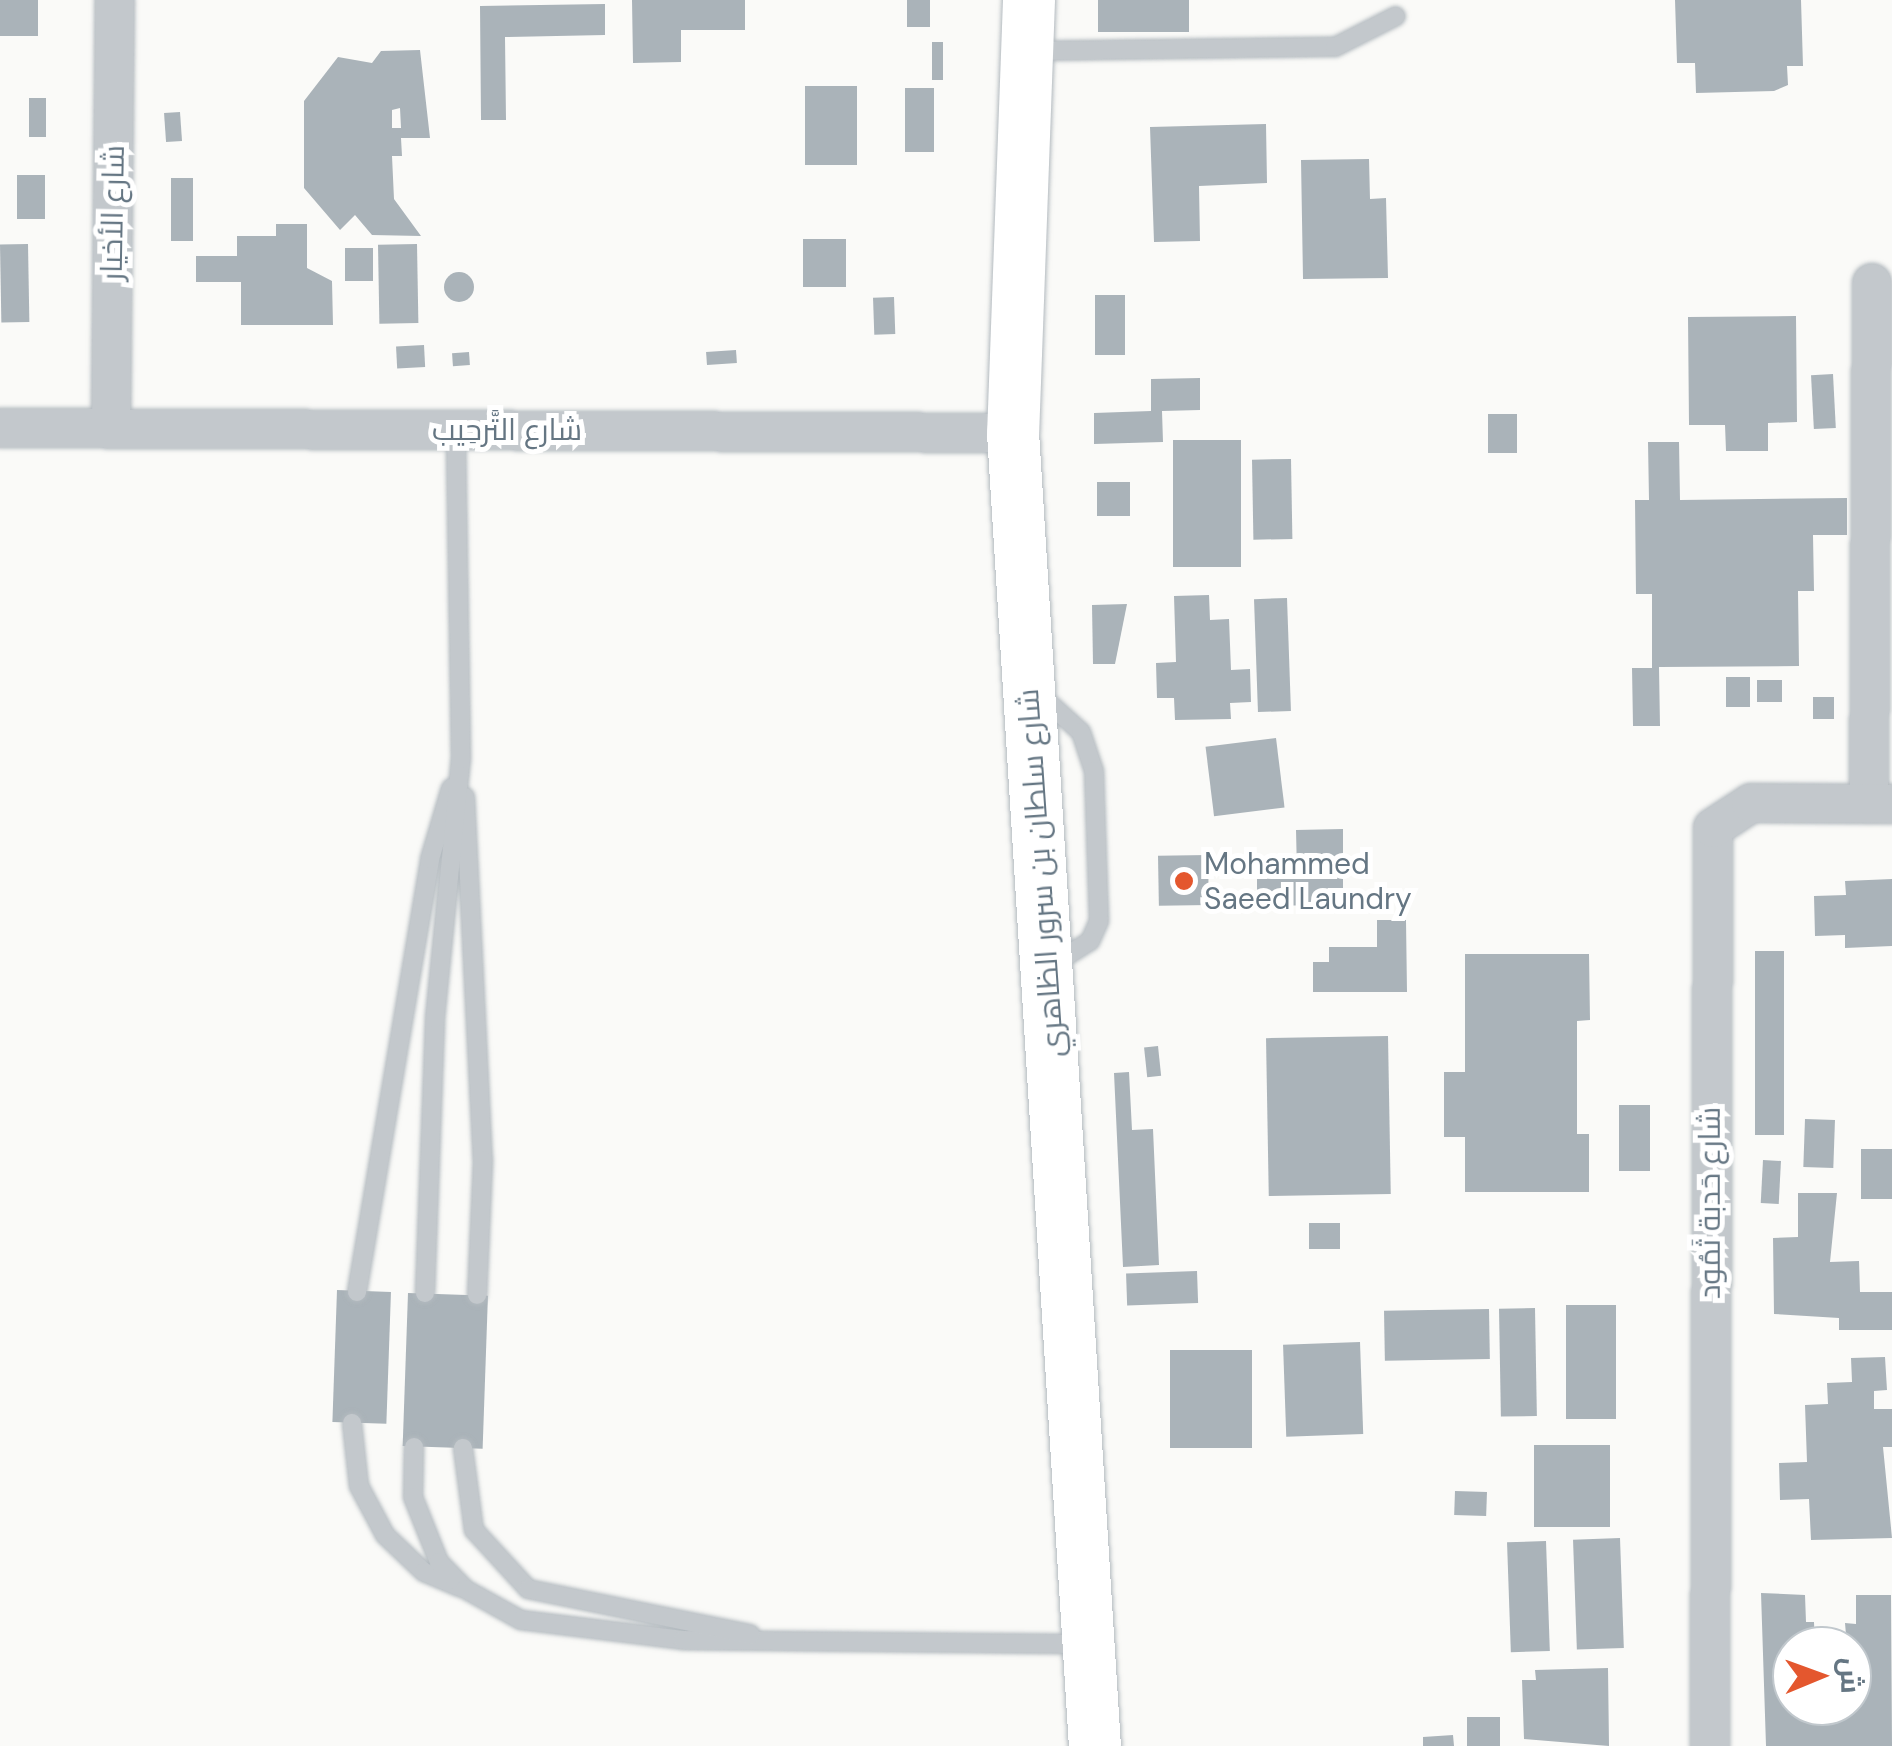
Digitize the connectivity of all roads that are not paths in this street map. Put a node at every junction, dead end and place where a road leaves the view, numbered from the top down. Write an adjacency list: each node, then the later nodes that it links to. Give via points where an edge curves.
1 (115, 0): 6 (street, شارع الأخيار)
2 (1030, 0): 4 (street, شارع سلطان بن سرور الظاهري)
3 (1396, 16): 4 (lane, via 1335,47)
4 (1028, 51): 9 (street, شارع سلطان بن سرور الظاهري)
5 (1872, 283): 11 (street, شارع حَدبة ثَمُود)
6 (111, 426): 7 (street, شارع التَّرحِيب); 8 (street, شارع التَّرحِيب)
7 (0, 428)
8 (456, 429): 9 (street, شارع التَّرحِيب); 10 (lane)
9 (1013, 433): 20 (street, شارع سلطان بن سرور الظاهري)
10 (461, 760): 12 (lane, via 432,848); 13 (lane, via 435,1018); 14 (lane, via 483,1160)
11 (1881, 804): 22 (street, شارع حَدبة ثَمُود, via 1751,803 1713,828)
12 (357, 1292)
13 (425, 1293)
14 (477, 1296)
15 (352, 1422): 18 (lane, via 359,1486 384,1534 424,1572)
16 (414, 1446): 18 (lane, via 418,1520)
17 (464, 1448): 19 (lane, via 474,1530 528,1589)
18 (465, 1589): 19 (lane, via 521,1620 580,1633)
19 (765, 1638): 20 (lane)
20 (1090, 1644): 21 (street, شارع سلطان بن سرور الظاهري)
21 (1095, 1746)
22 (1710, 1746)

